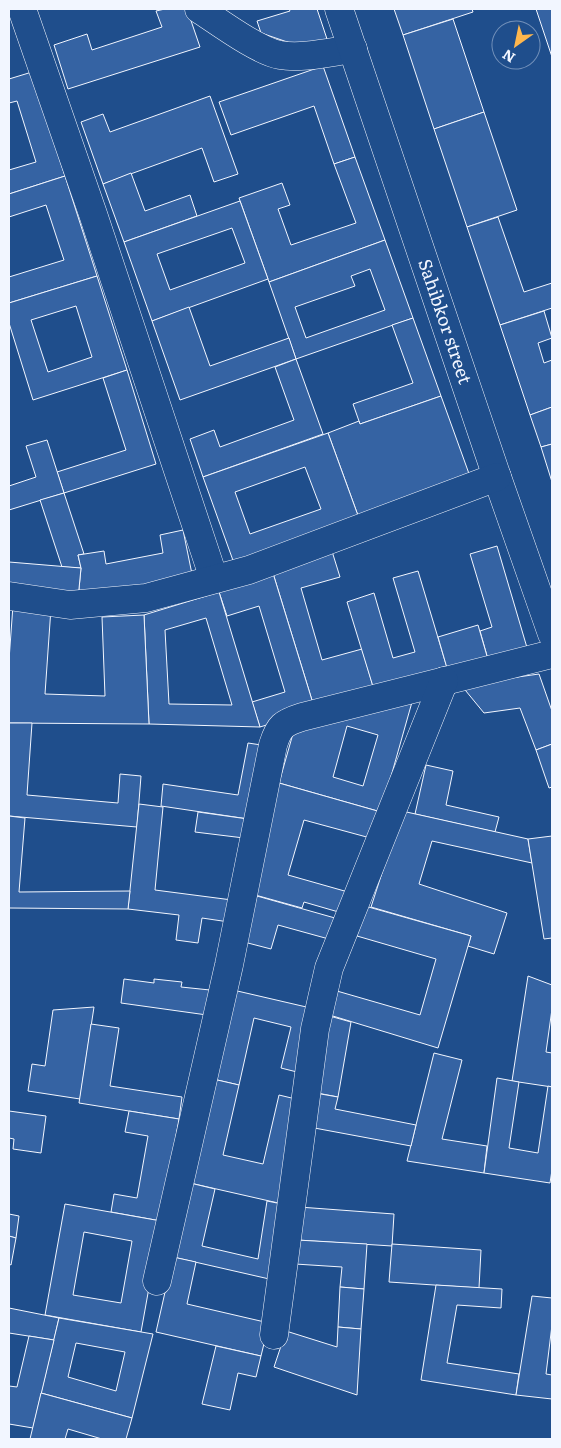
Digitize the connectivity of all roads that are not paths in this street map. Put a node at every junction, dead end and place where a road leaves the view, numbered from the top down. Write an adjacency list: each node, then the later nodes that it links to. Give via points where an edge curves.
1 (22, 9): 6 (street)
2 (199, 9): 4 (street, via 260,48 279,55)
3 (339, 9): 4 (street, Sahibkor street)
4 (353, 49): 5 (street, Sahibkor street)
5 (497, 477): 6 (street, via 249,570); 8 (street, Sahibkor street)
6 (214, 580): 7 (street, via 146,598 70,605)
7 (9, 596)
8 (552, 634)
9 (552, 654): 10 (street)
10 (444, 680): 11 (street, via 302,717 287,722 278,730 229,965); 12 (street, via 329,968 314,1029)
11 (157, 1280)
12 (274, 1335)

